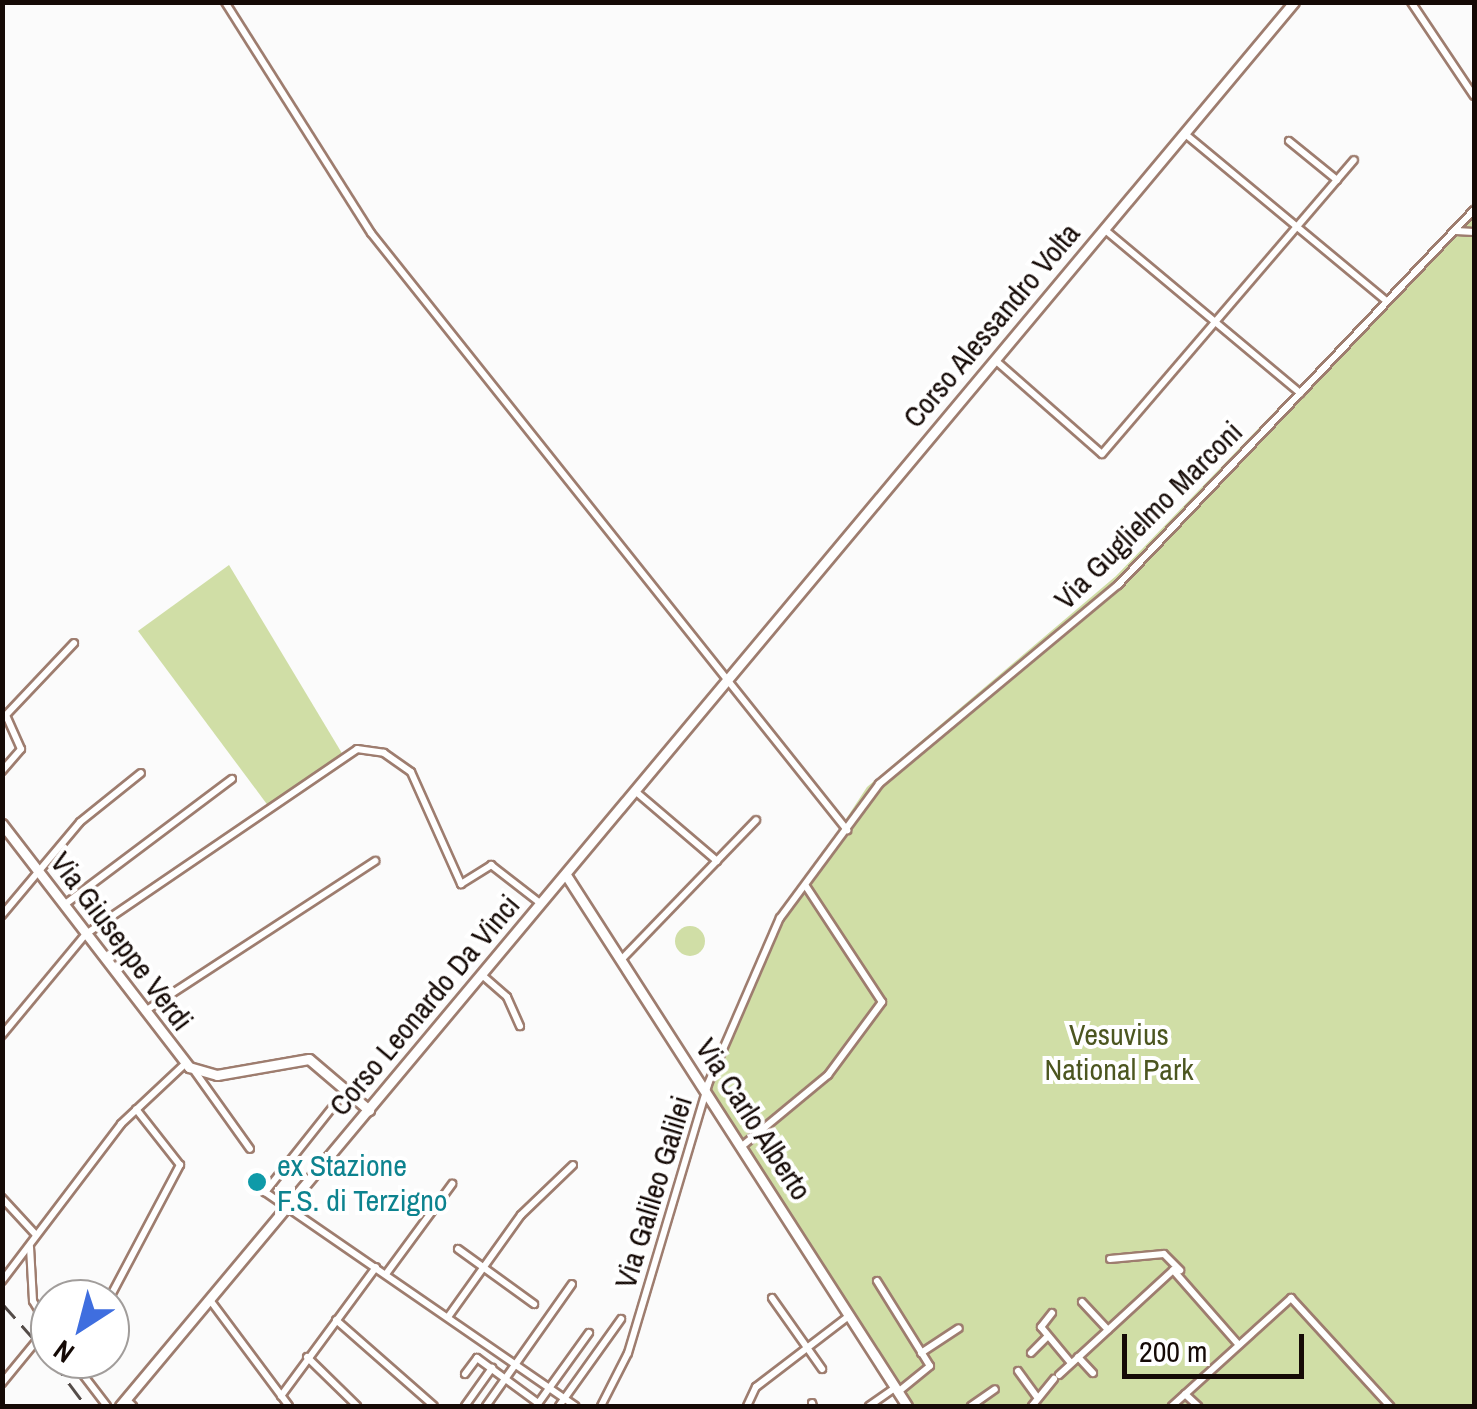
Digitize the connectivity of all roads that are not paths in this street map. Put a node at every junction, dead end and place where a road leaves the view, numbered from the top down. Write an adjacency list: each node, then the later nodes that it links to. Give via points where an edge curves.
1 (225, 2): 19 (street, via 371,233)
2 (1294, 2): 5 (main road, Corso Alessandro Volta)
3 (1411, 2): 4 (street)
4 (1474, 96)
5 (1184, 134): 10 (street); 11 (main road, Corso Alessandro Volta)
6 (1289, 140): 8 (street)
7 (1354, 160): 8 (street)
8 (1337, 180): 10 (street)
9 (1474, 210): 12 (street, Via Guglielmo Marconi)
10 (1298, 228): 14 (street); 15 (street)
11 (1104, 229): 15 (street); 16 (main road, Corso Alessandro Volta)
12 (1455, 231): 13 (street); 14 (street, Via Guglielmo Marconi)
13 (1474, 232)
14 (1386, 301): 17 (street, Via Guglielmo Marconi)
15 (1218, 324): 16 (street, via 1102,454); 17 (street)
16 (995, 360): 19 (main road, Corso Alessandro Volta)
17 (1300, 393): 26 (street, Via Guglielmo Marconi, via 1118,585 879,784)
18 (74, 643): 20 (street, via 6,716 20,749)
19 (727, 681): 23 (main road, Corso Leonardo Da Vinci); 26 (street)
20 (2, 771)
21 (142, 773): 29 (street)
22 (232, 780): 33 (street)
23 (635, 791): 27 (street); 30 (main road, Corso Leonardo Da Vinci)
24 (756, 820): 27 (street)
25 (2, 824): 29 (main road, Via Giuseppe Verdi)
26 (847, 830): 31 (street, Via Guglielmo Marconi)
27 (717, 860): 36 (street)
28 (375, 861): 38 (street)
29 (38, 871): 33 (main road, Via Giuseppe Verdi); 34 (street)
30 (566, 874): 32 (main road, Corso Leonardo Da Vinci); 36 (main road, Via Carlo Alberto)
31 (805, 885): 43 (street, Via Galileo Galilei, via 765,946); 46 (street, via 882,1002 828,1076)
32 (541, 904): 35 (street, via 491,864 468,885 458,882 410,772 364,748); 37 (main road, Corso Leonardo Da Vinci)
33 (64, 905): 35 (main road, Via Giuseppe Verdi)
34 (2, 915)
35 (86, 934): 38 (main road, Via Giuseppe Verdi); 40 (street)
36 (622, 959): 43 (main road, Via Carlo Alberto)
37 (482, 975): 39 (street, via 507,996); 45 (main road, Corso Leonardo Da Vinci)
38 (144, 1012): 41 (main road, Via Giuseppe Verdi)
39 (520, 1026)
40 (2, 1035)
41 (189, 1066): 42 (main road, Via Giuseppe Verdi, via 216,1075 300,1056); 44 (street); 47 (street)
42 (347, 1088): 45 (main road, Via Giuseppe Verdi); 51 (street, via 265,1192)
43 (707, 1092): 46 (main road, Via Carlo Alberto); 112 (street, Via Galileo Galilei, via 628,1353)
44 (136, 1110): 52 (street); 61 (street, via 180,1165)
45 (369, 1110): 51 (main road, Corso Leonardo Da Vinci)
46 (741, 1147): 70 (main road, Via Carlo Alberto)
47 (250, 1149)
48 (573, 1165): 57 (street)
49 (452, 1184): 59 (street)
50 (2, 1198): 52 (street)
51 (288, 1206): 56 (street); 66 (main road, Corso Leonardo Da Vinci)
52 (36, 1235): 53 (street)
53 (30, 1246): 60 (street); 62 (street)
54 (458, 1249): 57 (street)
55 (1110, 1259): 58 (street, via 1164,1254)
56 (376, 1267): 59 (street); 72 (street)
57 (484, 1268): 68 (street); 71 (street)
58 (1180, 1270): 75 (street); 78 (street)
59 (386, 1274): 71 (street)
60 (32, 1279)
61 (120, 1279)
62 (2, 1281)
63 (877, 1281): 81 (street)
64 (572, 1284): 86 (street)
65 (772, 1298): 79 (street)
66 (210, 1300): 99 (street); 102 (main road, Corso Leonardo Da Vinci)
67 (1082, 1302): 75 (street)
68 (534, 1304)
69 (1052, 1314): 77 (street, via 1041,1326)
70 (850, 1316): 79 (street); 97 (main road, Via Carlo Alberto)
71 (448, 1317): 86 (street)
72 (336, 1320): 83 (street); 107 (street)
73 (620, 1320): 101 (street)
74 (960, 1328): 81 (street)
75 (1108, 1330): 84 (street)
76 (589, 1333): 95 (street)
77 (1047, 1337): 82 (street); 85 (street)
78 (1238, 1344): 98 (street); 120 (street, via 1291,1298)
79 (809, 1346): 88 (street); 113 (street, via 756,1387)
80 (30, 1350): 94 (street)
81 (921, 1352): 97 (street, via 930,1366)
82 (1031, 1353)
83 (307, 1357): 99 (street); 106 (street)
84 (1078, 1357): 85 (street); 90 (street)
85 (1071, 1363): 100 (street)
86 (516, 1364): 93 (street); 95 (street)
87 (492, 1368): 91 (street, via 477,1358); 93 (street); 108 (street)
88 (822, 1368)
89 (1018, 1370): 100 (street)
90 (1093, 1373)
91 (465, 1374)
92 (85, 1379): 104 (street)
93 (506, 1379): 103 (street); 109 (street)
94 (2, 1383)
95 (550, 1388): 101 (street); 103 (street)
96 (996, 1389): 116 (street)
97 (896, 1390): 114 (street); 115 (main road, Via Carlo Alberto)
98 (1185, 1394): 118 (street); 119 (street)
99 (281, 1396): 105 (street)
100 (1036, 1396): 117 (street)
101 (564, 1398): 110 (street); 111 (street)
102 (126, 1404)
103 (537, 1405)
104 (107, 1406)
105 (289, 1406)
106 (357, 1406)
107 (434, 1406)
108 (465, 1406)
109 (486, 1406)
110 (558, 1406)
111 (575, 1406)
112 (601, 1406)
113 (747, 1406)
114 (869, 1406)
115 (907, 1406)
116 (971, 1406)
117 (1032, 1406)
118 (1172, 1406)
119 (1198, 1406)
120 (1390, 1406)

